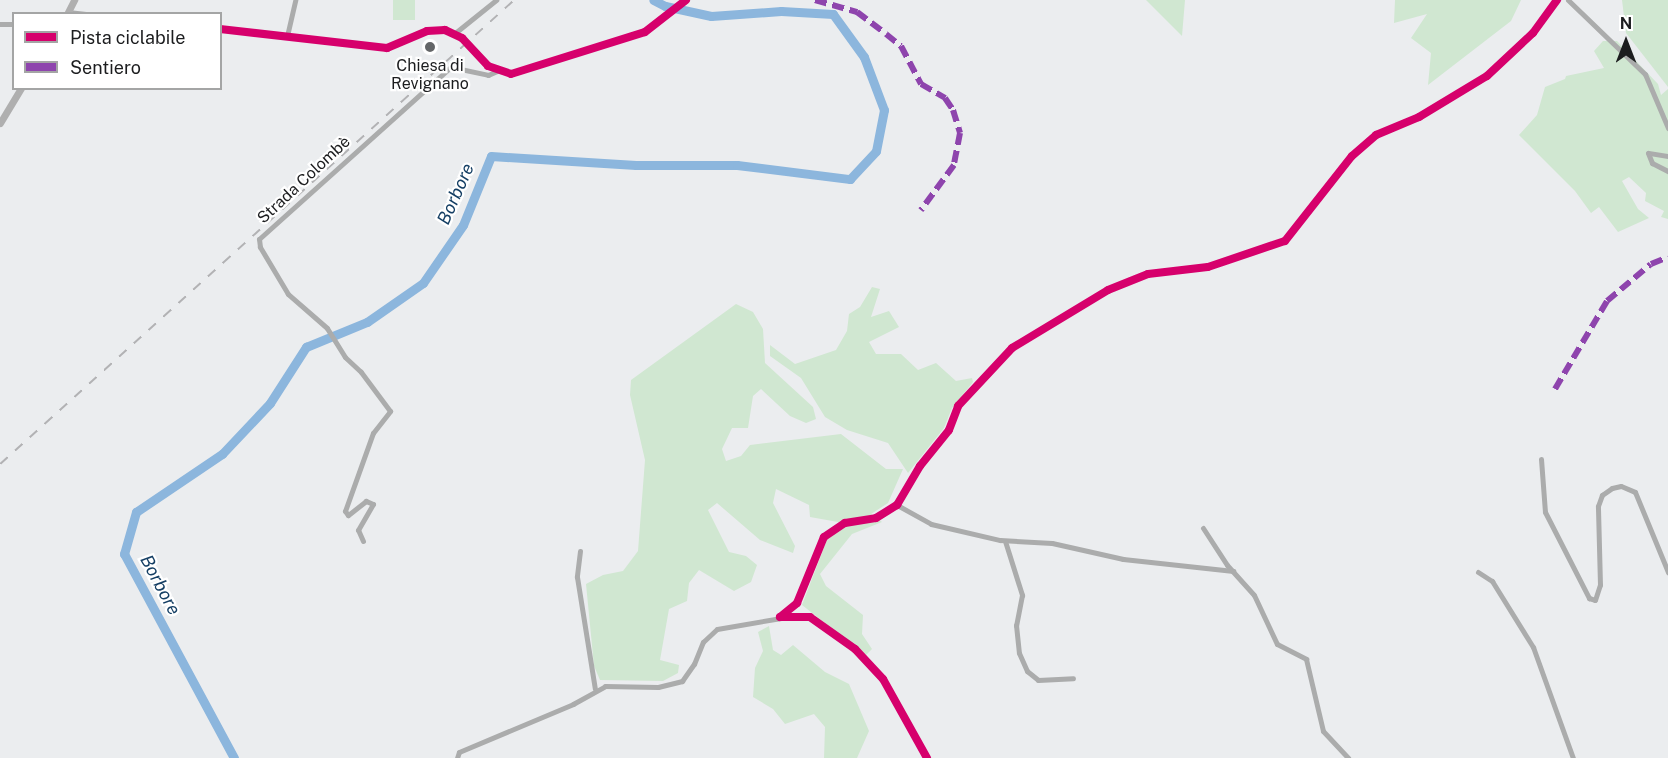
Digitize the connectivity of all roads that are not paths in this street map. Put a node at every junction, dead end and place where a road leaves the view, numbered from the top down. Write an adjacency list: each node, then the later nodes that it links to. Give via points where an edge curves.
1 (295, 0): 8 (street)
2 (496, 0): 7 (street)
3 (686, 0): 9 (street, via 638,35 522,73)
4 (1557, 0): 16 (street, via 1533,33 1487,76 1419,117 1376,135 1360,149 1285,241 1208,267 1148,274 1108,290 1012,348 958,406 949,430)
5 (1568, 0): 12 (street, via 1649,79)
6 (222, 29): 8 (street)
7 (455, 33): 8 (street, via 428,31 387,48); 9 (street)
8 (287, 36)
9 (497, 71): 18 (street, Strada Colombè, via 488,75 451,67 259,239 288,294 327,328 390,411 373,433 345,511 348,516 366,501 373,504 358,530)
10 (20, 90): 11 (main road)
11 (0, 123)
12 (1668, 128)
13 (1668, 156): 14 (street, via 1648,153 1652,163)
14 (1668, 171)
15 (1541, 459): 23 (street, via 1545,512 1589,598 1595,600 1600,585 1598,506 1602,495 1612,488 1621,486 1635,492)
16 (897, 505): 19 (street, via 931,524); 24 (street, via 876,518 845,523 824,537 797,603)
17 (1203, 528): 21 (street)
18 (363, 541)
19 (1005, 541): 21 (street, via 1052,543 1123,559); 25 (street, via 1022,596 1016,626 1019,653 1027,671 1038,680)
20 (580, 551): 26 (street, via 577,577)
21 (1233, 571): 29 (street, via 1254,595 1277,644 1306,659 1323,731)
22 (1478, 572): 30 (street, via 1492,581 1533,647)
23 (1668, 572)
24 (781, 618): 26 (street, via 717,629 704,642 682,681 658,687 605,686); 28 (street, via 810,617 855,650 883,679)
25 (1073, 678)
26 (595, 690): 27 (street, via 573,704 459,752)
27 (457, 758)
28 (927, 758)
29 (1348, 758)
30 (1573, 758)

